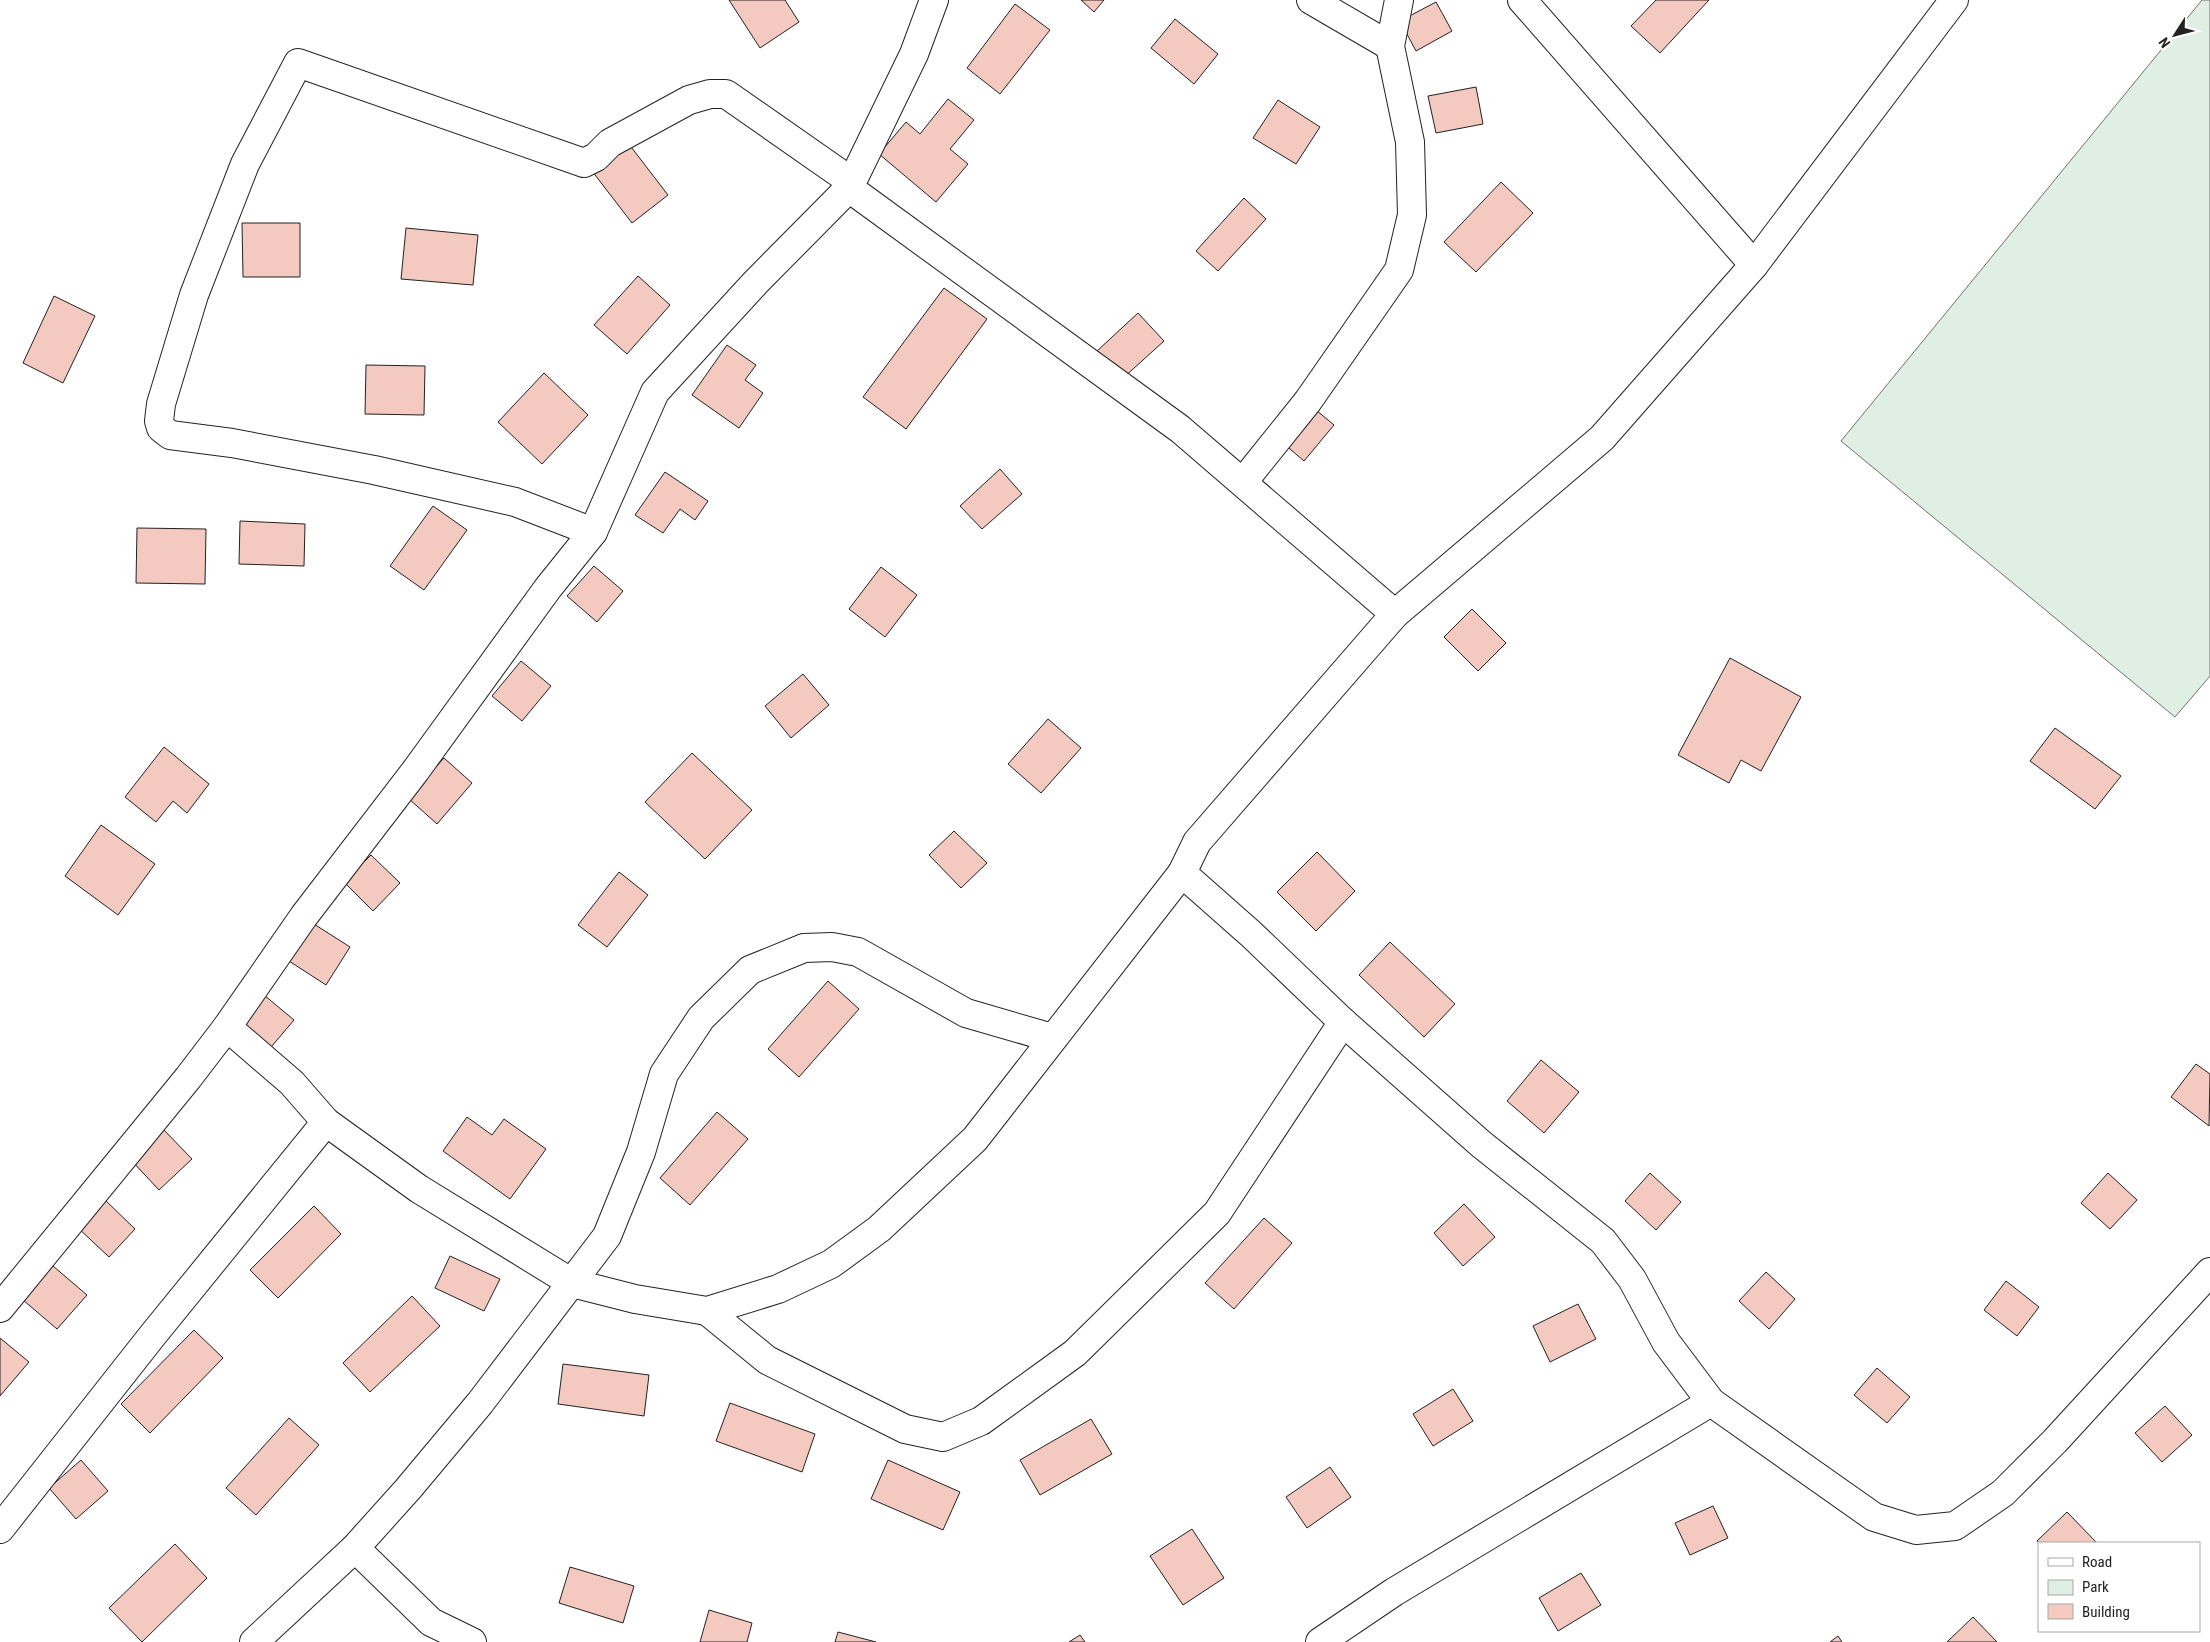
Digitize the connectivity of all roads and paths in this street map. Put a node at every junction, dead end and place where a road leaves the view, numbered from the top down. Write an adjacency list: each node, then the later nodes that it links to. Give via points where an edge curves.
1 (934, 0): 7 (street, via 914,54)
2 (1311, 0): 6 (street)
3 (1399, 0): 6 (street)
4 (1522, 0): 8 (street)
5 (1954, 0): 8 (street)
6 (1390, 46): 9 (street, via 1410,142 1412,215 1399,270 1308,401)
7 (851, 185): 9 (street, via 1180,429); 10 (street, via 655,392); 10 (street, via 726,94 710,94 689,100 610,143 596,157 584,163 298,63 245,164 194,295 161,404 161,428 170,435 232,443 374,470 515,502)
8 (1754, 265): 11 (street, via 1602,438)
9 (1243, 482): 11 (street)
10 (594, 532): 14 (street, via 548,588 416,770 304,916)
11 (1395, 614): 12 (street, via 1198,842)
12 (1182, 873): 13 (street); 15 (street)
13 (1343, 1022): 20 (street, via 1217,1213 1075,1353 981,1421 943,1437 905,1429 767,1360); 21 (street, via 1481,1144 1603,1241 1632,1279 1666,1342)
14 (227, 1027): 16 (street, via 292,1083); 19 (street)
15 (1052, 1038): 18 (street, via 966,1013 858,952 804,948 750,970 701,1018 664,1074 641,1152 607,1236); 20 (street, via 975,1139 879,1228 831,1264 778,1290)
16 (326, 1122): 18 (street, via 419,1189); 22 (street)
17 (2210, 1272): 21 (street, via 2003,1493 1955,1526 1916,1530 1874,1517)
18 (572, 1283): 20 (street, via 635,1299); 23 (street, via 480,1403)
19 (0, 1308)
20 (707, 1311)
21 (1711, 1402): 26 (street, via 1394,1592)
22 (0, 1529)
23 (355, 1548): 24 (street); 25 (street, via 431,1622)
24 (254, 1642)
25 (472, 1642)
26 (1320, 1642)

